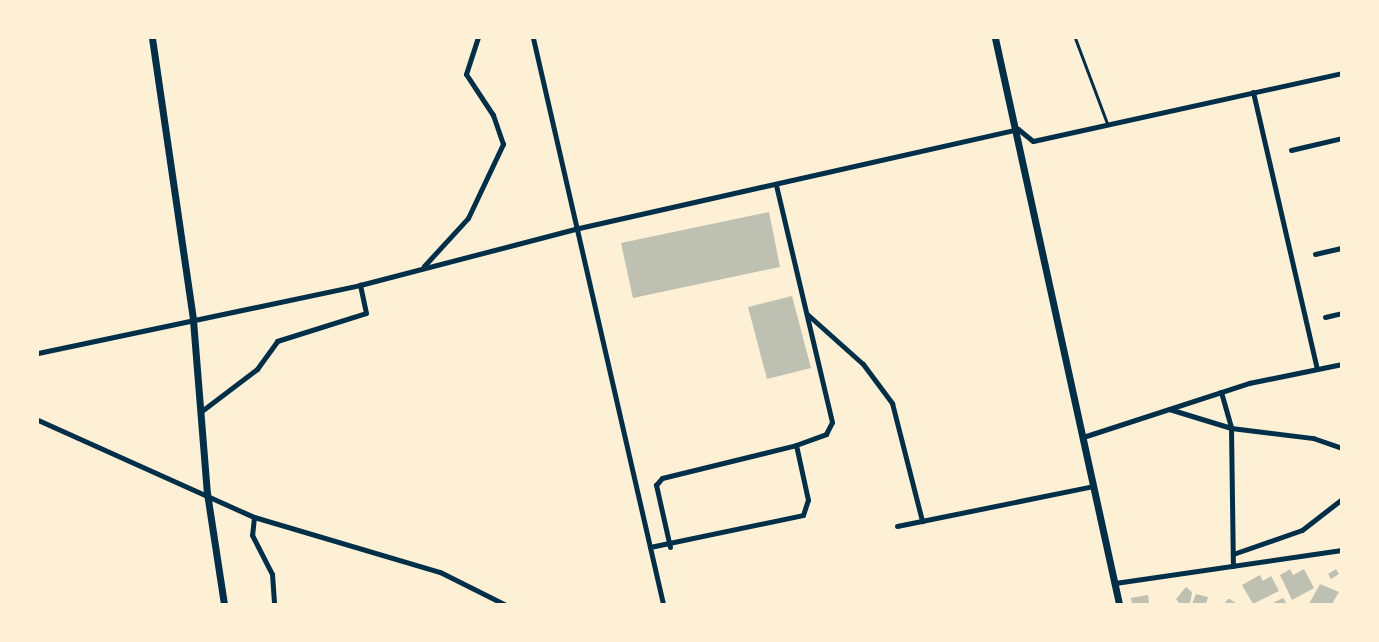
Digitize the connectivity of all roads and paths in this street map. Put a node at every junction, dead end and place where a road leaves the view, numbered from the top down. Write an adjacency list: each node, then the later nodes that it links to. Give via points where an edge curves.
1 (152, 38): 21 (street)
2 (478, 38): 16 (street, via 466,74 493,115 503,144 468,218)
3 (533, 38): 13 (street)
4 (995, 38): 9 (street)
5 (1075, 38): 8 (lane)
6 (1341, 73): 7 (street)
7 (1253, 92): 8 (street); 24 (street)
8 (1107, 123): 9 (street, via 1033,141)
9 (1018, 129): 12 (street); 30 (street)
10 (1341, 138): 11 (street)
11 (1291, 150)
12 (776, 184): 13 (street); 18 (street)
13 (579, 228): 16 (street); 39 (street)
14 (1341, 248): 15 (street)
15 (1315, 254)
16 (423, 267): 17 (street)
17 (360, 285): 21 (street); 27 (street, via 366,313 277,341 257,369)
18 (806, 313): 31 (street, via 832,422 826,434); 37 (street, via 863,364 892,403)
19 (1341, 313): 20 (street)
20 (1325, 317)
21 (193, 320): 22 (street); 27 (street)
22 (38, 353)
23 (1341, 364): 24 (street)
24 (1317, 369): 25 (street)
25 (1221, 392): 26 (street); 29 (street)
26 (1169, 409): 29 (street); 30 (street)
27 (203, 410): 34 (street)
28 (38, 420): 34 (street)
29 (1231, 428): 32 (street, via 1313,438); 42 (street)
30 (1083, 437): 33 (street)
31 (796, 445): 40 (street, via 808,500 803,515); 40 (street, via 662,478 656,484)
32 (1341, 448)
33 (1093, 486): 37 (street); 44 (street)
34 (207, 493): 36 (street); 45 (street)
35 (1341, 500): 42 (street, via 1302,530)
36 (254, 517): 46 (street, via 252,535 272,574); 47 (street, via 440,572)
37 (922, 521): 38 (street)
38 (897, 526)
39 (650, 547): 40 (street); 48 (street)
40 (670, 547)
41 (1341, 550): 43 (street)
42 (1233, 554): 43 (street)
43 (1233, 566): 44 (street)
44 (1115, 583): 49 (street)
45 (224, 604)
46 (274, 604)
47 (504, 604)
48 (663, 604)
49 (1119, 604)

